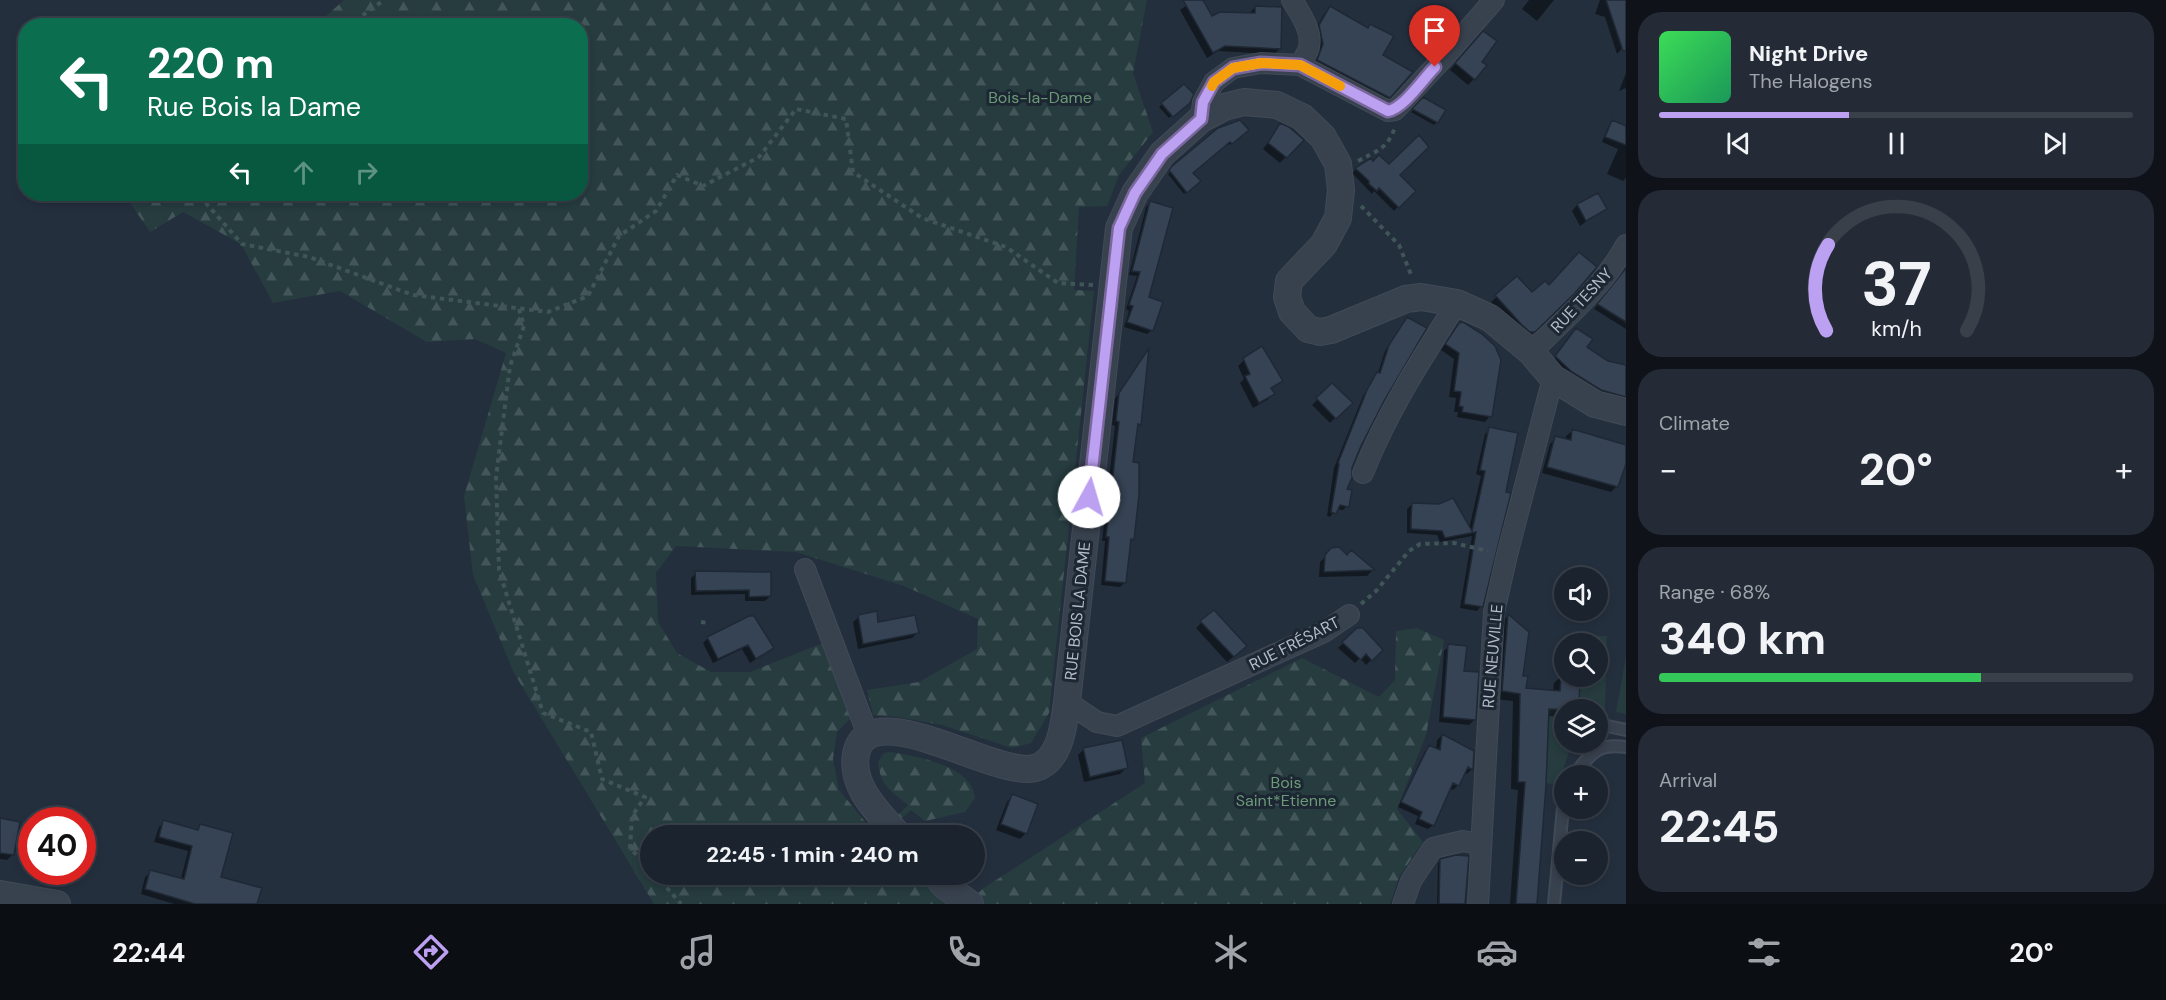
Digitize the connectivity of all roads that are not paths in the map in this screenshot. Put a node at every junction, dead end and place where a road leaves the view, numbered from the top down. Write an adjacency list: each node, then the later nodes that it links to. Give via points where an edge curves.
1 (1292, 0): 3 (street, via 1309,34 1310,46)
2 (1494, 0): 3 (street, via 1395,110 1388,111)
3 (1300, 65): 4 (street, via 1261,63 1233,68 1214,82 1203,102)
4 (1201, 119): 6 (street, RUE BOIS LA DAME, via 1244,102 1277,105 1302,117 1323,137 1338,164 1338,218 1324,244 1289,281 1287,297 1292,312 1308,329 1320,333 1406,299 1420,297); 13 (street, RUE BOIS LA DAME, via 1162,154 1135,193 1119,228)
5 (1626, 245): 7 (street, RUE TESNY, via 1588,297)
6 (1457, 303): 7 (street, RUE BOIS LA DAME, via 1490,318); 10 (street, via 1389,414)
7 (1531, 352): 8 (street, RUE BOIS LA DAME)
8 (1553, 378): 9 (street, RUE BOIS LA DAME, via 1595,404); 21 (street, RUE NEUVILLE, via 1494,612)
9 (1626, 412)
10 (1363, 473)
11 (805, 569): 16 (street)
12 (1349, 615): 13 (street, RUE FRÉSART, via 1324,632 1117,726 1097,722)
13 (1067, 702): 16 (street, RUE BOIS LA DAME, via 1054,753 1035,768 1014,769 898,731)
14 (1608, 726): 15 (lane)
15 (1626, 730)
16 (868, 735): 20 (street, via 856,751 854,772)
17 (1626, 747): 18 (lane, via 1603,747)
18 (1582, 765)
19 (1562, 819): 28 (lane)
20 (889, 825)
21 (1480, 844): 26 (street, via 1464,841 1434,848 1411,881); 27 (street, RUE NEUVILLE)
22 (944, 885): 25 (street)
23 (0, 894): 24 (street)
24 (57, 904)
25 (970, 904)
26 (1403, 904)
27 (1478, 904)
28 (1554, 904)

